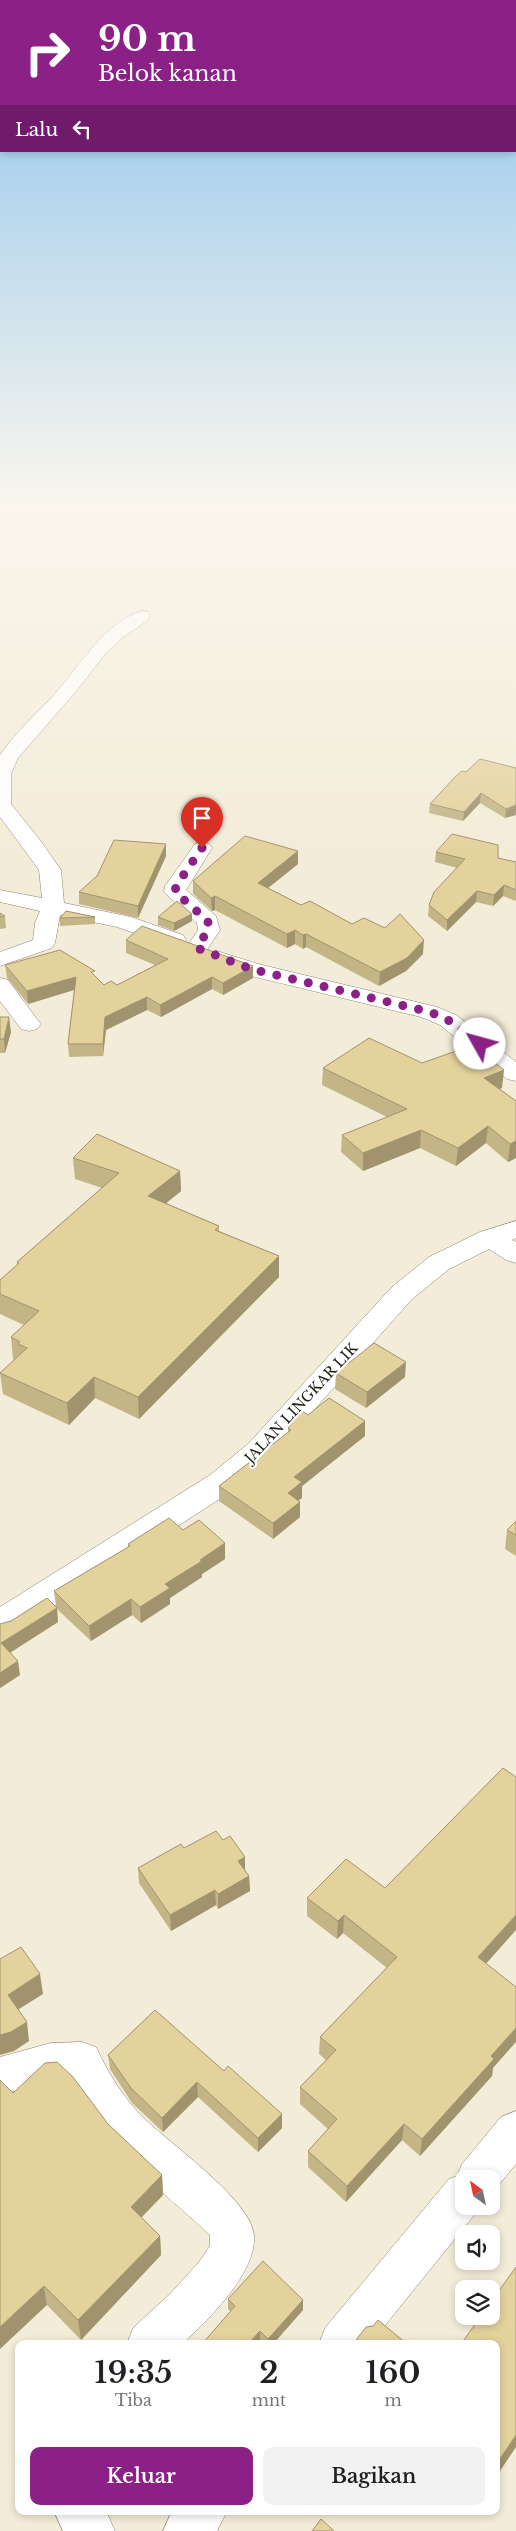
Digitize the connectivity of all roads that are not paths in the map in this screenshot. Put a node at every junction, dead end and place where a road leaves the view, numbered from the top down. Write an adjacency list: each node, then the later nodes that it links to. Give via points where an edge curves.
1 (138, 619): 4 (street, via 99,650 9,756 1,774 1,806 34,844 50,870)
2 (202, 848): 5 (street, via 175,892 208,921 208,930)
3 (0, 896): 4 (street)
4 (53, 906): 5 (street, via 124,922); 6 (street, via 46,923 44,943)
5 (197, 948): 9 (street, via 251,969 430,1012)
6 (0, 959)
7 (0, 985): 8 (street)
8 (29, 1024)
9 (506, 1054): 10 (street)
10 (516, 1074)
11 (516, 1229): 12 (street, JALAN LINGKAR LIK)
12 (490, 1238): 13 (street); 14 (street, JALAN LINGKAR LIK, via 439,1263 401,1294 259,1452 221,1483)
13 (516, 1254)
14 (0, 1624)
15 (0, 2076): 19 (street, via 51,2062 82,2060 90,2084 123,2126 226,2220 233,2235 228,2257 209,2286)
16 (516, 2131): 17 (street)
17 (484, 2170)
18 (455, 2205): 20 (street)
19 (153, 2340)
20 (344, 2340)
21 (81, 2515): 23 (street)
22 (200, 2515): 24 (street)
23 (91, 2531)
24 (187, 2531)

